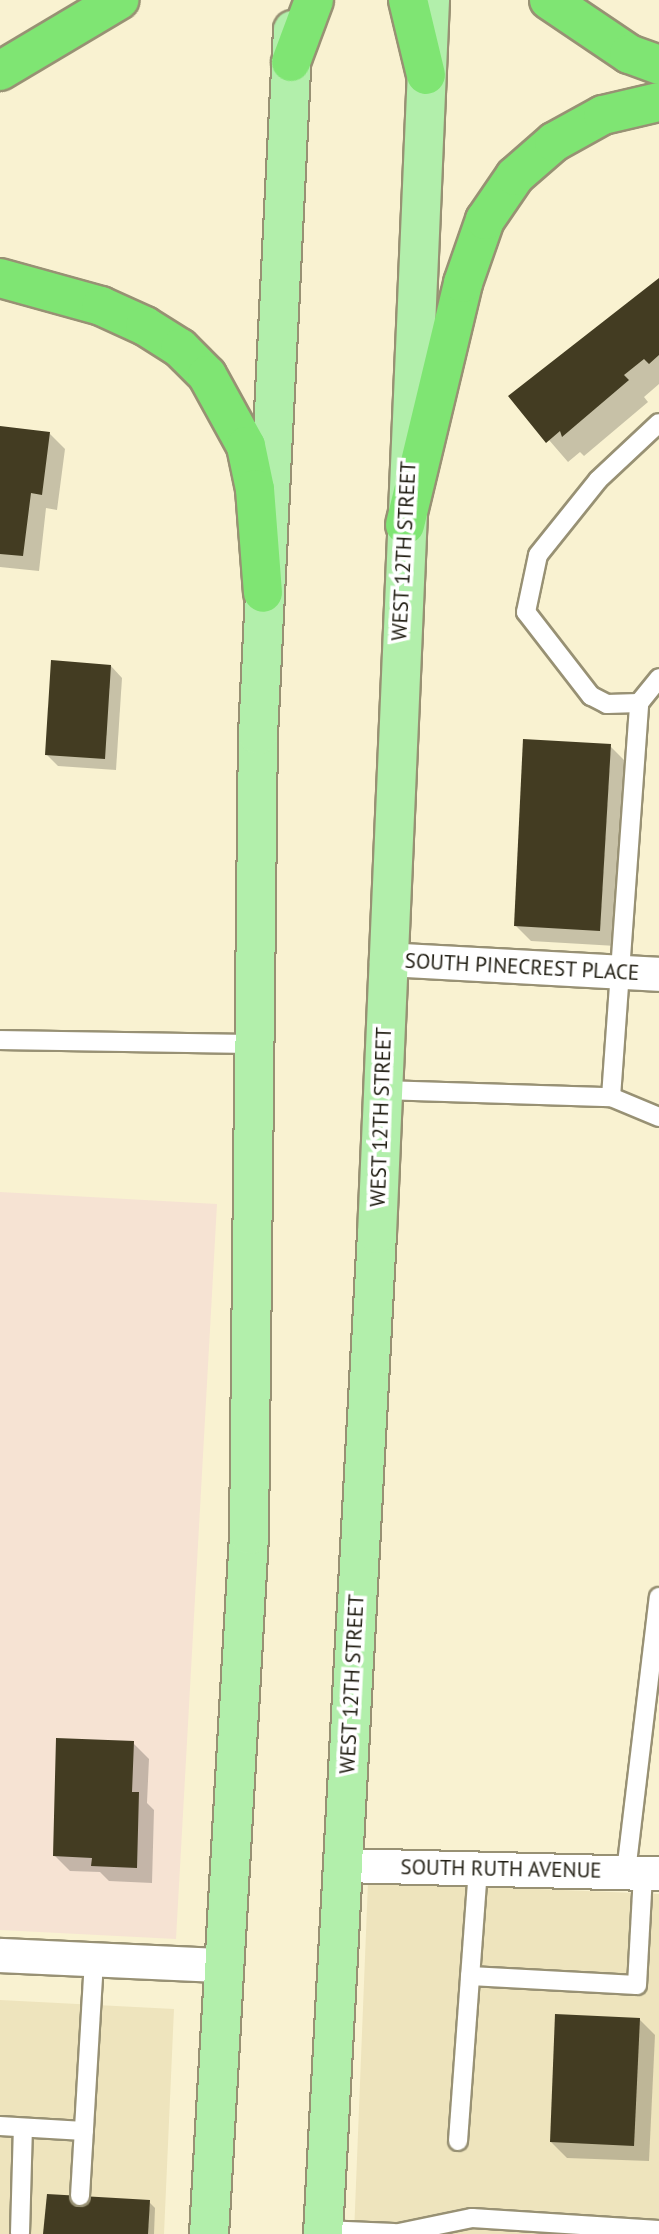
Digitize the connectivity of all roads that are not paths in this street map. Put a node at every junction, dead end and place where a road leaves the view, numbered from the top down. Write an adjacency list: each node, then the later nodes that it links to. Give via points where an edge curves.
1 (119, 0): 9 (highway)
2 (295, 0): 7 (main road)
3 (314, 0): 7 (highway)
4 (408, 0): 10 (highway)
5 (430, 0): 10 (main road, WEST 12TH STREET)
6 (549, 0): 8 (highway, via 629,54)
7 (291, 62): 15 (main road)
8 (659, 65)
9 (0, 71)
10 (426, 75): 14 (main road, WEST 12TH STREET)
11 (659, 102): 14 (highway, via 603,115 554,142 515,176 485,220 463,283)
12 (0, 278): 15 (highway, via 101,306 145,326 180,348 207,375 246,446 255,489)
13 (659, 423): 17 (lane, via 598,480 538,555 526,612 591,696 607,704)
14 (405, 525): 18 (main road, WEST 12TH STREET)
15 (263, 593): 22 (main road)
16 (659, 678): 17 (lane)
17 (639, 703): 19 (lane)
18 (386, 959): 19 (street, SOUTH PINECREST PLACE); 23 (main road, WEST 12TH STREET)
19 (621, 972): 20 (street, SOUTH PINECREST PLACE); 24 (lane)
20 (659, 974)
21 (0, 1040): 22 (lane)
22 (257, 1044): 33 (main road, via 249,1535)
23 (382, 1090): 24 (lane); 28 (main road, WEST 12TH STREET)
24 (611, 1097): 25 (lane)
25 (659, 1117)
26 (659, 1597): 27 (lane)
27 (654, 1680): 30 (lane)
28 (343, 1865): 29 (street, SOUTH RUTH AVENUE); 41 (main road, WEST 12TH STREET)
29 (478, 1869): 30 (street, SOUTH RUTH AVENUE); 34 (lane)
30 (643, 1873): 34 (lane, via 637,1985)
31 (0, 1955): 32 (street)
32 (94, 1960): 33 (street); 37 (lane)
33 (224, 1965): 43 (main road)
34 (470, 1976): 38 (lane)
35 (0, 2126): 36 (lane)
36 (23, 2128): 37 (lane); 42 (lane)
37 (84, 2131): 39 (lane)
38 (458, 2141)
39 (80, 2196)
40 (659, 2230): 44 (lane, via 472,2218)
41 (323, 2232): 44 (lane)
42 (20, 2233)
43 (209, 2234)
44 (394, 2234)

